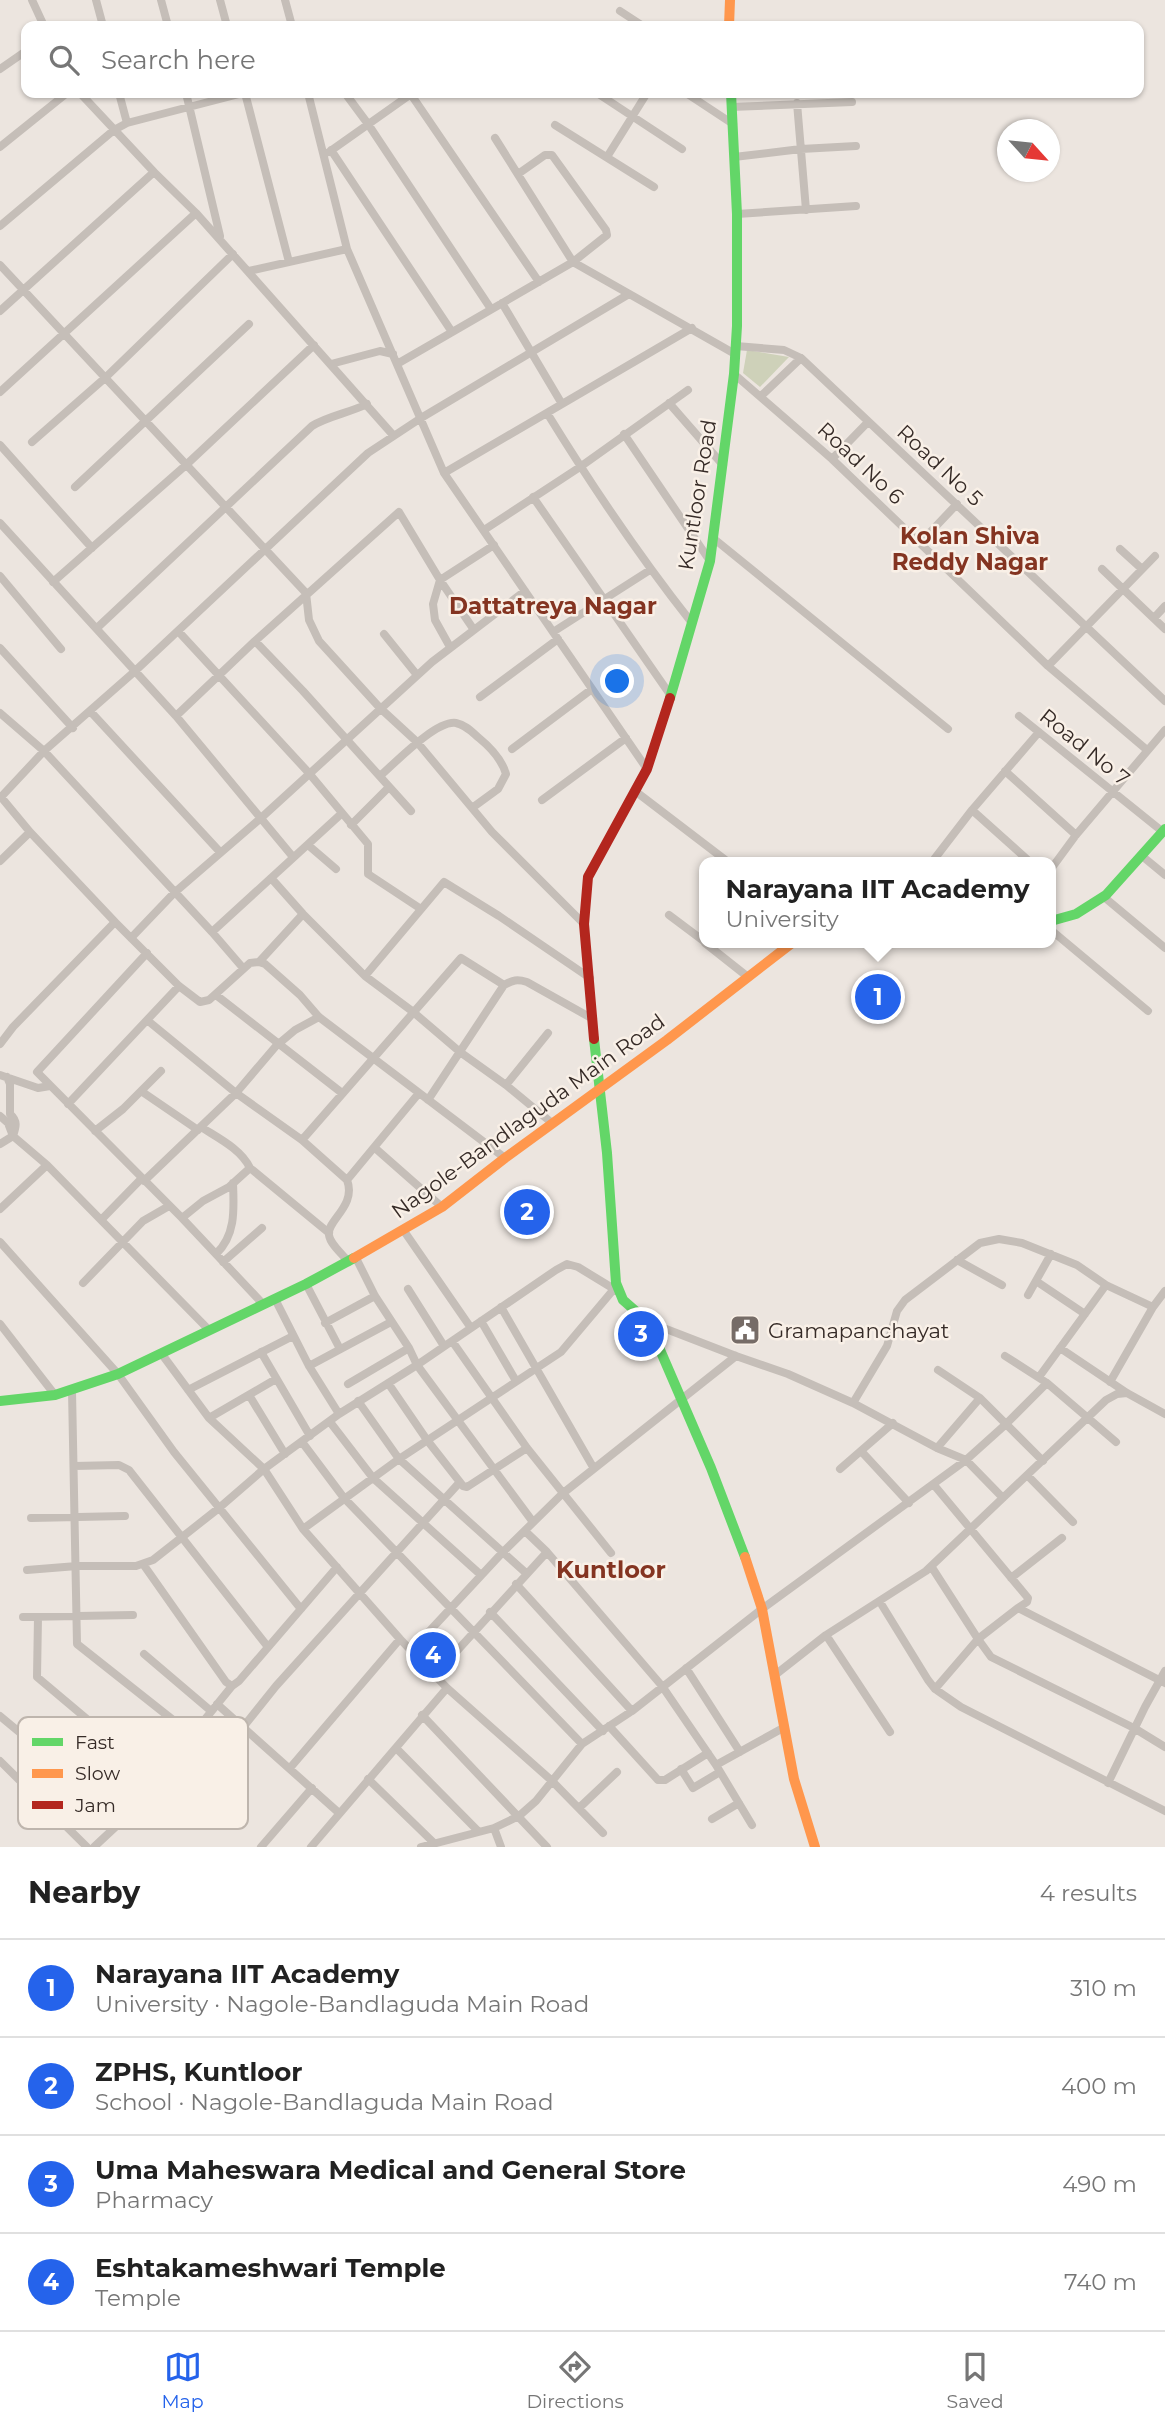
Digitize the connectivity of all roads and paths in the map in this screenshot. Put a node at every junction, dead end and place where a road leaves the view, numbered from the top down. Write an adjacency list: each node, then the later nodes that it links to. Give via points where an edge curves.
1 (32, 0): 8 (street)
2 (96, 0): 9 (street)
3 (161, 0): 10 (street)
4 (220, 0): 11 (street)
5 (285, 0): 12 (street)
6 (730, 0): 14 (street)
7 (620, 11): 13 (street)
8 (42, 21)
9 (102, 21)
10 (167, 21)
11 (226, 21)
12 (291, 21)
13 (635, 21)
14 (729, 21)
15 (21, 54): 16 (street)
16 (0, 69)
17 (61, 98): 43 (street)
18 (85, 98): 40 (street)
19 (120, 98): 36 (street)
20 (188, 98): 33 (street)
21 (223, 98): 33 (street)
22 (245, 98): 60 (street)
23 (310, 98): 46 (street)
24 (349, 98): 37 (street)
25 (403, 98): 37 (street)
26 (413, 98): 64 (street)
27 (605, 98): 35 (street)
28 (644, 98): 35 (street)
29 (694, 98): 38 (street)
30 (731, 98): 34 (street, Kuntloor Road)
31 (852, 102): 32 (street)
32 (797, 103): 34 (street); 45 (street)
33 (190, 106): 36 (street); 57 (street)
34 (731, 107): 38 (street, Kuntloor Road)
35 (632, 116): 44 (street); 47 (street)
36 (127, 123): 40 (street)
37 (368, 124): 46 (street); 68 (street)
38 (733, 124): 48 (street, Kuntloor Road)
39 (555, 125): 47 (street)
40 (114, 130): 49 (street); 56 (street)
41 (495, 138): 50 (street)
42 (856, 146): 45 (street)
43 (0, 147)
44 (682, 149)
45 (801, 149): 48 (street); 53 (street)
46 (327, 153): 58 (street); 72 (street)
47 (607, 157): 51 (street)
48 (734, 157): 55 (street, Kuntloor Road)
49 (154, 172): 54 (street); 65 (street)
50 (518, 174): 61 (street); 61 (street, via 552,155 606,230 607,235)
51 (654, 187)
52 (856, 206): 53 (street)
53 (806, 210): 55 (street)
54 (197, 213): 57 (street); 73 (street)
55 (737, 214): 75 (street, Kuntloor Road)
56 (0, 226)
57 (220, 240): 59 (street)
58 (347, 248): 60 (street); 77 (street)
59 (233, 254): 63 (street); 82 (street)
60 (289, 262): 63 (street)
61 (573, 262): 64 (street); 66 (street)
62 (0, 265): 65 (street)
63 (249, 271): 74 (street)
64 (539, 282): 67 (street)
65 (23, 289): 69 (street); 73 (street)
66 (629, 294): 71 (street); 76 (street)
67 (502, 303): 68 (street); 76 (street)
68 (491, 309): 72 (street)
69 (0, 311)
70 (249, 324): 91 (street)
71 (692, 328): 75 (street); 88 (street)
72 (452, 332): 80 (street)
73 (64, 333): 82 (street); 84 (street)
74 (314, 345): 79 (street); 98 (street)
75 (735, 350): 78 (street, Road No 5, via 784,349); 81 (street, Kuntloor Road)
76 (531, 352): 88 (street); 90 (street)
77 (393, 354): 79 (street, via 380,351); 80 (street)
78 (800, 358): 85 (street); 92 (street, Road No 5)
79 (331, 363): 87 (street)
80 (397, 364): 90 (street)
81 (734, 374): 85 (street, Road No 6); 99 (street, Kuntloor Road)
82 (105, 378): 91 (street); 95 (street)
83 (688, 390): 86 (street)
84 (0, 392)
85 (761, 396): 97 (street, Road No 6)
86 (669, 403): 93 (street); 99 (street)
87 (367, 404): 94 (street); 105 (street, via 312,426)
88 (562, 404): 89 (street)
89 (547, 413): 100 (street); 101 (street)
90 (421, 418): 94 (street); 101 (street)
91 (145, 421): 98 (street); 102 (street)
92 (868, 422): 97 (street); 104 (street, Road No 5)
93 (624, 434): 100 (street); 115 (street)
94 (393, 435): 113 (street)
95 (32, 442)
96 (0, 445): 111 (street)
97 (832, 459): 109 (street, Road No 6)
98 (186, 465): 105 (street); 111 (street)
99 (723, 465): 108 (street, Kuntloor Road)
100 (580, 467): 103 (street); 118 (street)
101 (444, 473): 107 (street)
102 (75, 487)
103 (533, 497): 107 (street); 125 (street)
104 (957, 505): 109 (street); 130 (street, Road No 5)
105 (226, 507): 113 (street); 129 (street)
106 (0, 523): 121 (street)
107 (484, 530): 110 (street)
108 (713, 538): 115 (street, Kuntloor Road); 154 (street)
109 (920, 543): 140 (street, Road No 6)
110 (494, 545): 120 (street); 123 (street)
111 (92, 548): 121 (street)
112 (1120, 548): 117 (street)
113 (267, 549): 124 (street); 133 (street)
114 (1155, 556): 117 (street)
115 (710, 561): 128 (street, Kuntloor Road)
116 (1102, 569): 122 (street)
117 (1142, 569): 122 (street)
118 (650, 570): 125 (street); 128 (street)
119 (0, 576): 138 (street)
120 (440, 580): 124 (street, via 399,512); 132 (street); 137 (street, via 433,604 435,620)
121 (53, 582): 129 (street)
122 (1122, 589): 127 (street); 130 (street)
123 (525, 591): 132 (street); 135 (street)
124 (306, 593): 136 (street); 148 (street, via 309,620 319,641)
125 (603, 599): 135 (street); 145 (street)
126 (1165, 606): 127 (street)
127 (1154, 618): 131 (street)
128 (692, 624): 145 (street, Kuntloor Road)
129 (97, 628): 141 (street)
130 (1086, 628): 140 (street); 147 (street, Road No 5)
131 (1165, 629)
132 (474, 630): 137 (street)
133 (178, 631): 141 (street); 143 (street)
134 (384, 634): 142 (street)
135 (556, 636): 144 (street); 146 (street)
136 (255, 641): 143 (street); 157 (street)
137 (450, 648): 142 (street)
138 (61, 649)
139 (1, 651): 153 (street)
140 (1048, 666): 161 (street, Road No 6)
141 (134, 672): 149 (street); 151 (street)
142 (417, 675): 148 (street)
143 (220, 676): 151 (street); 165 (street)
144 (592, 689): 158 (street); 160 (street)
145 (671, 696): 163 (street, Kuntloor Road)
146 (480, 697)
147 (1165, 701)
148 (380, 708): 157 (street); 159 (street)
149 (90, 711): 153 (street); 182 (street)
150 (0, 713): 162 (street)
151 (176, 716): 176 (street)
152 (1019, 716): 156 (street, Road No 7)
153 (73, 728): 162 (street)
154 (948, 729)
155 (1165, 730): 161 (street)
156 (1039, 732): 164 (street); 169 (street, Road No 7)
157 (346, 738): 165 (street); 166 (street)
158 (626, 738): 163 (street); 171 (street)
159 (416, 742): 166 (street); 172 (street); 172 (street, via 455,723 465,726 503,765 506,774 498,789)
160 (512, 749)
161 (1147, 750): 169 (street)
162 (44, 751): 170 (street); 193 (street)
163 (646, 769): 168 (street, Kuntloor Road)
164 (1004, 771): 173 (street); 180 (street)
165 (308, 772): 175 (street); 176 (street)
166 (380, 776): 167 (street)
167 (389, 787): 174 (street); 177 (street)
168 (635, 791): 185 (street); 200 (street, Kuntloor Road, via 588,877)
169 (1114, 792): 178 (street, Road No 7); 180 (street)
170 (0, 797): 179 (street)
171 (542, 800)
172 (472, 808): 200 (street)
173 (972, 810): 186 (street); 187 (street)
174 (411, 811)
175 (341, 814): 177 (street); 181 (street)
176 (261, 818): 182 (street); 184 (street)
177 (351, 825): 195 (street, via 368,844 368,874)
178 (1164, 830): 183 (street)
179 (30, 832): 188 (street); 199 (street)
180 (1076, 835): 189 (street)
181 (308, 845): 184 (street); 190 (street)
182 (220, 852): 193 (street)
183 (1142, 856): 191 (street); 194 (street)
184 (293, 857): 192 (street)
185 (721, 857)
186 (936, 857)
187 (1024, 857)
188 (0, 861)
189 (1056, 862)
190 (336, 869)
191 (1165, 875)
192 (271, 878): 196 (street); 201 (street)
193 (174, 893): 201 (street); 203 (street)
194 (1104, 897): 198 (street); 207 (street)
195 (421, 909): 211 (street); 213 (street, via 444,882)
196 (303, 914): 209 (street); 211 (street)
197 (669, 915): 204 (street)
198 (1056, 920)
199 (115, 922): 203 (street); 224 (street)
200 (584, 924): 213 (street, Kuntloor Road)
201 (212, 932): 210 (street)
202 (1056, 934): 218 (street)
203 (131, 937): 208 (street)
204 (699, 938)
205 (712, 948): 212 (street)
206 (786, 948): 212 (street, Nagole-Bandlaguda Main Road)
207 (1165, 948)
208 (147, 953): 215 (street); 230 (street, via 38,1069)
209 (259, 962): 210 (street); 219 (street)
210 (243, 968): 216 (street)
211 (365, 976): 217 (street)
212 (748, 977): 231 (street, Nagole-Bandlaguda Main Road)
213 (590, 978): 220 (street, Kuntloor Road)
214 (504, 985): 217 (street, via 461,957); 220 (street, via 519,979); 225 (street)
215 (179, 986): 216 (street, via 200,1002); 221 (street)
216 (216, 995): 223 (street)
217 (412, 1011): 225 (street); 226 (street)
218 (1148, 1011)
219 (319, 1017): 223 (street); 226 (street)
220 (593, 1019): 231 (street, Kuntloor Road)
221 (148, 1020): 233 (street); 237 (street)
222 (548, 1033): 229 (street)
223 (280, 1043): 233 (street); 234 (street)
224 (0, 1045)
225 (460, 1052): 229 (street); 236 (street)
226 (372, 1057): 234 (street); 235 (street)
227 (161, 1071): 232 (street)
228 (3, 1076): 230 (street, via 38,1088); 242 (street, via 10,1084 10,1114 16,1125)
229 (506, 1085): 239 (street)
230 (50, 1086): 237 (street)
231 (598, 1089): 239 (street, Nagole-Bandlaguda Main Road); 273 (street, Kuntloor Road)
232 (141, 1091): 240 (street); 241 (street)
233 (236, 1093): 240 (street); 243 (street)
234 (342, 1093): 243 (street)
235 (419, 1093): 236 (street); 245 (street)
236 (428, 1100): 246 (street)
237 (68, 1104): 241 (street)
238 (0, 1116): 242 (street)
239 (552, 1123): 246 (street, Nagole-Bandlaguda Main Road)
240 (199, 1128): 248 (street, via 232,1147); 249 (street)
241 (95, 1130): 249 (street)
242 (13, 1136): 244 (street); 247 (street)
243 (302, 1140): 250 (street)
244 (0, 1144)
245 (375, 1148): 250 (street); 253 (street)
246 (505, 1158): 253 (street, Nagole-Bandlaguda Main Road)
247 (47, 1165): 254 (street); 255 (street)
248 (250, 1168): 251 (street); 259 (street)
249 (143, 1180): 252 (street); 255 (street)
250 (346, 1180): 259 (street, via 345,1206)
251 (233, 1183): 256 (street); 262 (street, via 234,1216)
252 (169, 1206): 256 (street); 261 (street, via 143,1221)
253 (442, 1207): 258 (street, Nagole-Bandlaguda Main Road)
254 (0, 1209)
255 (102, 1219): 261 (street)
256 (182, 1219): 262 (street)
257 (262, 1228): 266 (street)
258 (404, 1231): 264 (street, Nagole-Bandlaguda Main Road); 287 (street)
259 (329, 1233): 264 (street)
260 (0, 1242): 302 (street)
261 (124, 1243): 268 (street); 288 (street)
262 (216, 1254): 266 (street)
263 (1051, 1254): 265 (street, via 1022,1243 992,1239); 267 (street); 271 (street)
264 (352, 1260): 269 (street, Nagole-Bandlaguda Main Road); 276 (street)
265 (957, 1260): 270 (street); 319 (street, via 905,1300 887,1346)
266 (223, 1262): 278 (street)
267 (1036, 1281): 275 (street); 281 (street)
268 (83, 1283)
269 (306, 1284): 277 (street, Nagole-Bandlaguda Main Road); 285 (street)
270 (1002, 1285)
271 (1106, 1285): 280 (street); 281 (street)
272 (408, 1289): 290 (street)
273 (616, 1291): 279 (street, via 567,1264); 284 (street); 300 (street, via 561,1352)
274 (1165, 1291): 280 (street)
275 (1028, 1295)
276 (375, 1296): 283 (street); 285 (street)
277 (275, 1299): 278 (street, Nagole-Bandlaguda Main Road); 289 (street)
278 (263, 1304): 288 (street, Nagole-Bandlaguda Main Road)
279 (501, 1307): 282 (street); 300 (street)
280 (1153, 1307): 306 (street)
281 (1085, 1314): 292 (street)
282 (481, 1321): 287 (street); 305 (street)
283 (391, 1322): 291 (street); 293 (street)
284 (648, 1322): 296 (street); 316 (street)
285 (325, 1323): 293 (street)
286 (0, 1324): 312 (street)
287 (471, 1328): 290 (street)
288 (209, 1331): 295 (street, Nagole-Bandlaguda Main Road)
289 (293, 1336): 294 (street); 299 (street)
290 (448, 1343): 298 (street); 314 (street)
291 (409, 1348): 298 (street); 308 (street)
292 (1060, 1348): 304 (street); 306 (street)
293 (340, 1349): 299 (street)
294 (261, 1352): 303 (street); 309 (street)
295 (161, 1353): 302 (street, Nagole-Bandlaguda Main Road); 309 (street)
296 (736, 1356): 316 (street); 319 (street)
297 (1005, 1356): 304 (street)
298 (417, 1365): 307 (street); 324 (street)
299 (309, 1366): 320 (street)
300 (537, 1368): 305 (street); 340 (street)
301 (938, 1370): 315 (street)
302 (118, 1374): 310 (street, Nagole-Bandlaguda Main Road); 353 (street)
303 (276, 1379): 313 (street); 328 (street)
304 (1043, 1380): 322 (street); 327 (street)
305 (516, 1381): 314 (street)
306 (1110, 1382): 311 (street)
307 (388, 1383): 318 (street); 329 (street)
308 (348, 1384)
309 (188, 1390): 323 (street)
310 (72, 1391): 312 (street, Nagole-Bandlaguda Main Road); 339 (street)
311 (1127, 1393): 321 (street); 322 (street, via 1106,1400)
312 (55, 1395): 317 (street, Nagole-Bandlaguda Main Road)
313 (249, 1395): 323 (street); 335 (street)
314 (490, 1398): 324 (street); 332 (street)
315 (980, 1398): 327 (street); 333 (street)
316 (682, 1400): 340 (street); 383 (street)
317 (0, 1401)
318 (358, 1401): 320 (street); 336 (street)
319 (853, 1403): 326 (street)
320 (339, 1414): 325 (street)
321 (1165, 1414)
322 (1089, 1417): 331 (street); 338 (street)
323 (209, 1418): 341 (street)
324 (458, 1419): 329 (street); 343 (street)
325 (330, 1422): 328 (street); 345 (street)
326 (893, 1423): 333 (street); 334 (street)
327 (1005, 1425): 337 (street); 338 (street)
328 (310, 1436): 330 (street)
329 (427, 1440): 336 (street); 346 (street)
330 (302, 1442): 335 (street); 349 (street)
331 (1116, 1442)
332 (527, 1448): 343 (street); 348 (street)
333 (937, 1448): 337 (street)
334 (862, 1451): 342 (street); 352 (street)
335 (285, 1454): 341 (street)
336 (399, 1459): 345 (street); 351 (street)
337 (966, 1460): 347 (street); 350 (street)
338 (1043, 1461): 344 (street)
339 (74, 1466): 355 (street); 363 (street, via 119,1465 130,1470)
340 (593, 1468): 348 (street)
341 (264, 1469): 353 (street); 361 (street)
342 (840, 1469)
343 (494, 1470): 346 (street, via 467,1487); 357 (street)
344 (1028, 1476): 350 (street); 358 (street)
345 (373, 1478): 349 (street); 359 (street)
346 (459, 1483): 351 (street)
347 (934, 1485): 352 (street); 360 (street)
348 (562, 1494): 357 (street); 368 (street)
349 (344, 1498): 361 (street); 365 (street)
350 (1003, 1498): 360 (street)
351 (444, 1500): 359 (street); 367 (street)
352 (909, 1503): 383 (street)
353 (219, 1508): 363 (street); 381 (street)
354 (125, 1516): 355 (street)
355 (76, 1517): 356 (street); 370 (street)
356 (31, 1518)
357 (533, 1522): 362 (street)
358 (1073, 1522)
359 (422, 1523): 365 (street); 375 (street)
360 (971, 1527): 371 (street); 376 (street)
361 (303, 1529): 372 (street)
362 (525, 1531): 366 (street); 367 (street)
363 (182, 1536): 369 (street); 393 (street)
364 (1062, 1538): 376 (street)
365 (397, 1552): 378 (street); 382 (street)
366 (547, 1552): 374 (street); 402 (street)
367 (502, 1553): 374 (street); 375 (street)
368 (611, 1553)
369 (143, 1564): 370 (street); 401 (street)
370 (77, 1566): 373 (street); 386 (street)
371 (932, 1566): 379 (street); 392 (street)
372 (337, 1567): 378 (street); 381 (street)
373 (27, 1570)
374 (526, 1573): 377 (street)
375 (481, 1575): 382 (street)
376 (1011, 1578): 380 (street, via 1028,1598)
377 (516, 1584): 384 (street); 406 (street)
378 (359, 1592): 391 (street); 414 (street)
379 (880, 1602): 390 (street); 404 (street)
380 (1018, 1608): 392 (street); 400 (street)
381 (301, 1609): 393 (street)
382 (451, 1609): 389 (street); 394 (street)
383 (762, 1609): 396 (street); 399 (street)
384 (490, 1612): 389 (street); 415 (street)
385 (133, 1615): 386 (street)
386 (76, 1616): 388 (street); 411 (street, via 77,1644)
387 (23, 1617): 388 (street)
388 (38, 1617): 410 (street, via 37,1678)
389 (474, 1631): 398 (street); 421 (street)
390 (826, 1635): 399 (street); 420 (street)
391 (400, 1639): 394 (street); 427 (street)
392 (978, 1639): 404 (street); 417 (street, via 991,1657)
393 (268, 1647): 401 (street)
394 (411, 1651): 398 (street)
395 (144, 1654): 407 (street)
396 (686, 1668): 402 (street); 424 (street)
397 (1165, 1671): 400 (street)
398 (435, 1675): 403 (street)
399 (775, 1675): 416 (street)
400 (1163, 1682): 417 (street)
401 (232, 1686): 405 (street)
402 (662, 1686): 406 (street); 425 (street)
403 (447, 1688): 408 (street); 433 (street)
404 (935, 1689): 434 (street)
405 (217, 1704): 407 (street); 413 (street)
406 (632, 1711): 415 (street)
407 (211, 1712): 412 (street)
408 (422, 1715): 423 (street); 440 (street)
409 (0, 1716): 419 (street)
410 (84, 1717)
411 (169, 1717)
412 (207, 1717)
413 (233, 1717)
414 (248, 1721)
415 (606, 1728): 421 (street); 429 (street, via 658,1780)
416 (783, 1728): 424 (street); 457 (street)
417 (1134, 1728): 422 (street); 434 (street)
418 (248, 1730): 427 (street)
419 (18, 1731)
420 (890, 1732)
421 (582, 1744): 433 (street)
422 (1165, 1746)
423 (396, 1748): 432 (street); 446 (street)
424 (740, 1752): 428 (street)
425 (708, 1753): 428 (street); 429 (street)
426 (0, 1761): 431 (street)
427 (290, 1768): 435 (street)
428 (718, 1768): 429 (street, via 693,1788); 436 (street)
429 (681, 1769)
430 (617, 1772): 437 (street)
431 (18, 1779)
432 (368, 1779): 439 (street); 448 (street)
433 (551, 1780): 437 (street); 440 (street)
434 (1108, 1783): 438 (street)
435 (312, 1788): 439 (street); 452 (street)
436 (739, 1803): 441 (street); 442 (street)
437 (579, 1808): 447 (street)
438 (1165, 1811)
439 (340, 1813): 453 (street)
440 (519, 1816): 443 (street); 456 (street)
441 (712, 1819)
442 (752, 1825)
443 (494, 1828): 446 (street); 455 (street)
444 (69, 1829): 450 (street)
445 (113, 1829): 451 (street)
446 (478, 1831): 449 (street)
447 (603, 1833)
448 (433, 1842): 449 (street); 454 (street)
449 (460, 1843)
450 (87, 1847)
451 (94, 1847)
452 (261, 1847)
453 (311, 1847)
454 (422, 1847)
455 (501, 1847)
456 (547, 1847)
457 (815, 1847)

